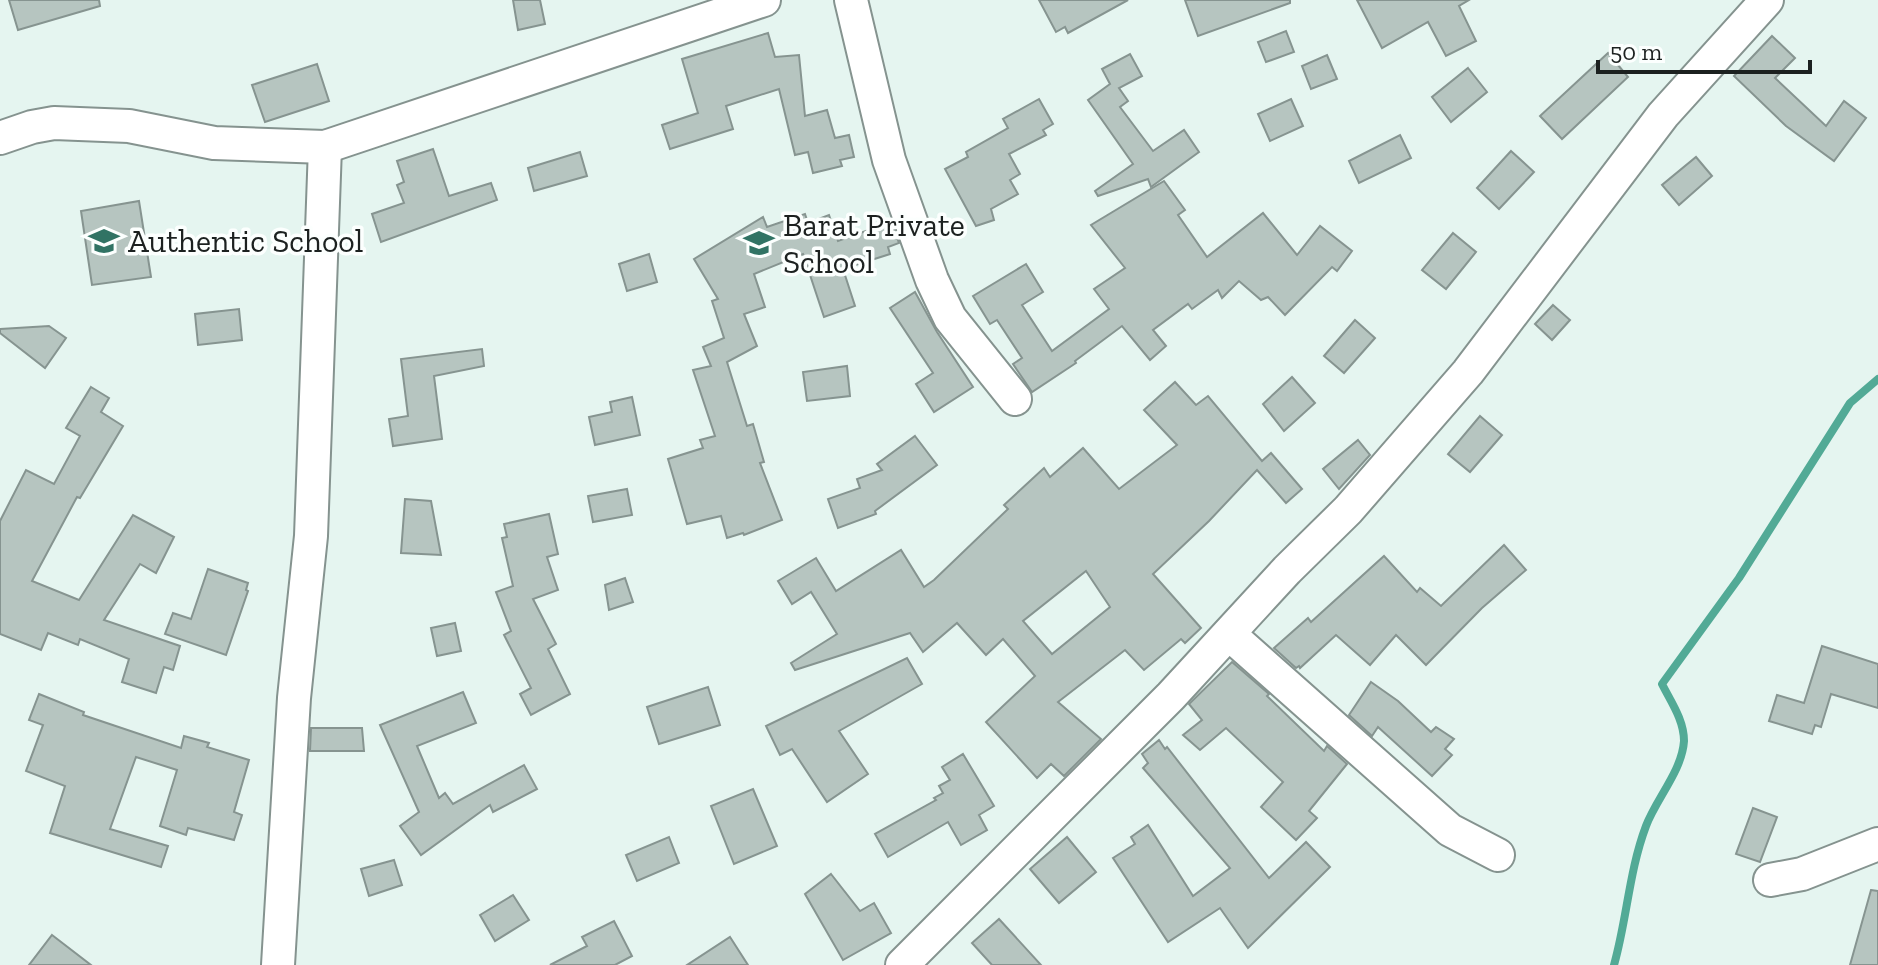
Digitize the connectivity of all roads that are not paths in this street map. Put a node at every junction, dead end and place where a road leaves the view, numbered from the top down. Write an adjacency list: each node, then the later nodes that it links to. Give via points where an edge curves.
1 (764, 0): 5 (street)
2 (851, 0): 6 (street, via 889,160 932,280 950,318)
3 (1767, 0): 7 (street, via 1663,115 1468,372 1348,510)
4 (0, 138): 5 (street, via 54,123 129,126 214,143)
5 (325, 147): 11 (street, via 311,536 294,698)
6 (1015, 399)
7 (1229, 634): 9 (street, via 1450,830); 12 (street)
8 (1878, 844): 10 (street, via 1802,874)
9 (1498, 855)
10 (1770, 880)
11 (278, 965)
12 (902, 965)

